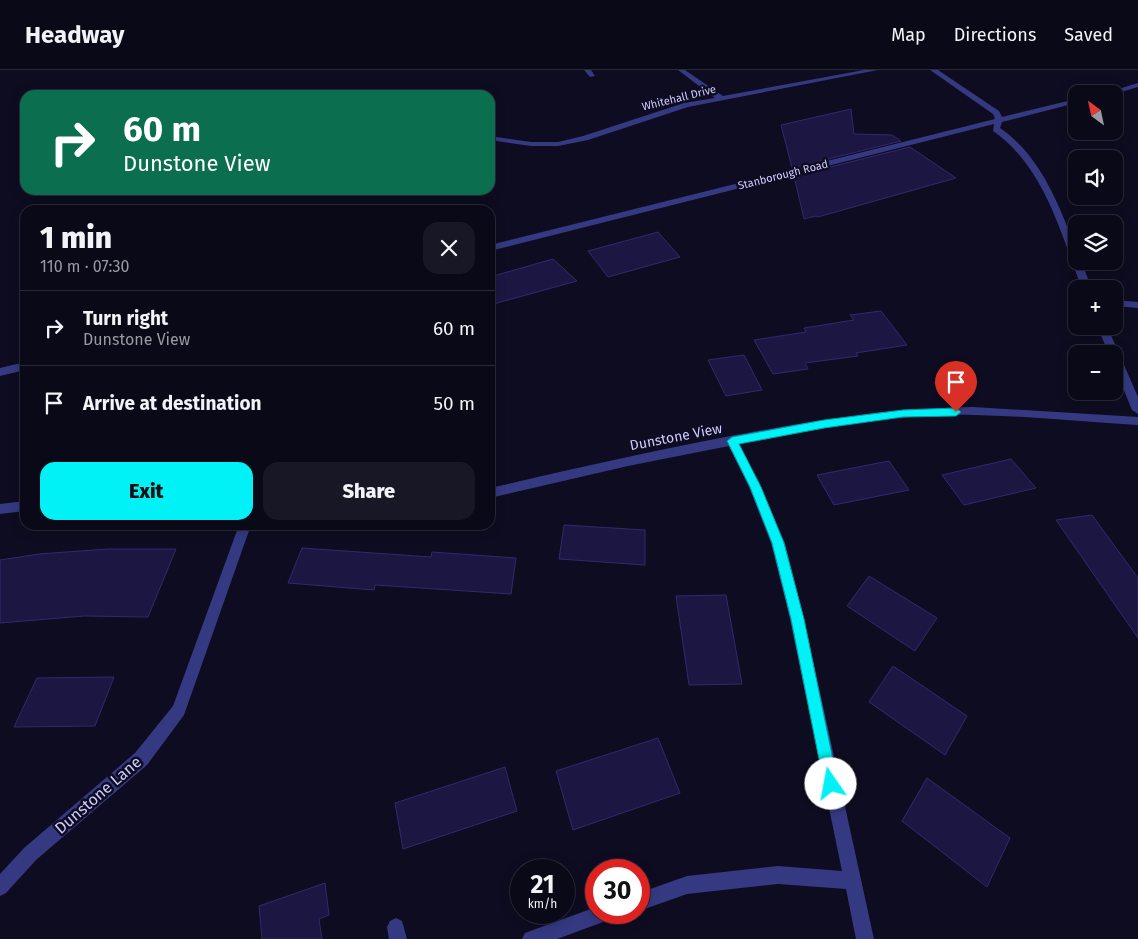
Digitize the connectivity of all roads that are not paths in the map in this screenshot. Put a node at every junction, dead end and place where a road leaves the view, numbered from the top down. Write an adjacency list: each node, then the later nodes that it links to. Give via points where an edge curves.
1 (681, 70): 6 (street)
2 (875, 70): 6 (street, Whitehall Drive)
3 (933, 70): 8 (street, via 996,113)
4 (1138, 85): 5 (street)
5 (1123, 89)
6 (722, 98): 9 (street, Whitehall Drive, via 558,144)
7 (1068, 103): 8 (street, Stanborough Road)
8 (999, 120): 10 (street, Stanborough Road); 11 (street, via 996,129 1018,145 1035,169)
9 (495, 139)
10 (495, 247)
11 (1083, 280)
12 (1123, 304): 13 (street)
13 (1138, 305)
14 (1106, 335): 17 (street)
15 (20, 367): 16 (street)
16 (0, 372)
17 (1138, 410)
18 (1138, 421): 19 (street, Dunstone View, via 973,411 903,414)
19 (732, 441): 20 (street, Dunstone View); 24 (street, via 778,543)
20 (495, 492)
21 (20, 507): 22 (street)
22 (0, 509)
23 (243, 530): 25 (street, Dunstone Lane, via 179,710 141,759 30,854)
24 (852, 881): 26 (street, via 778,875 687,886); 29 (street)
25 (0, 887)
26 (650, 898)
27 (585, 920): 28 (street)
28 (531, 939)
29 (865, 939)

